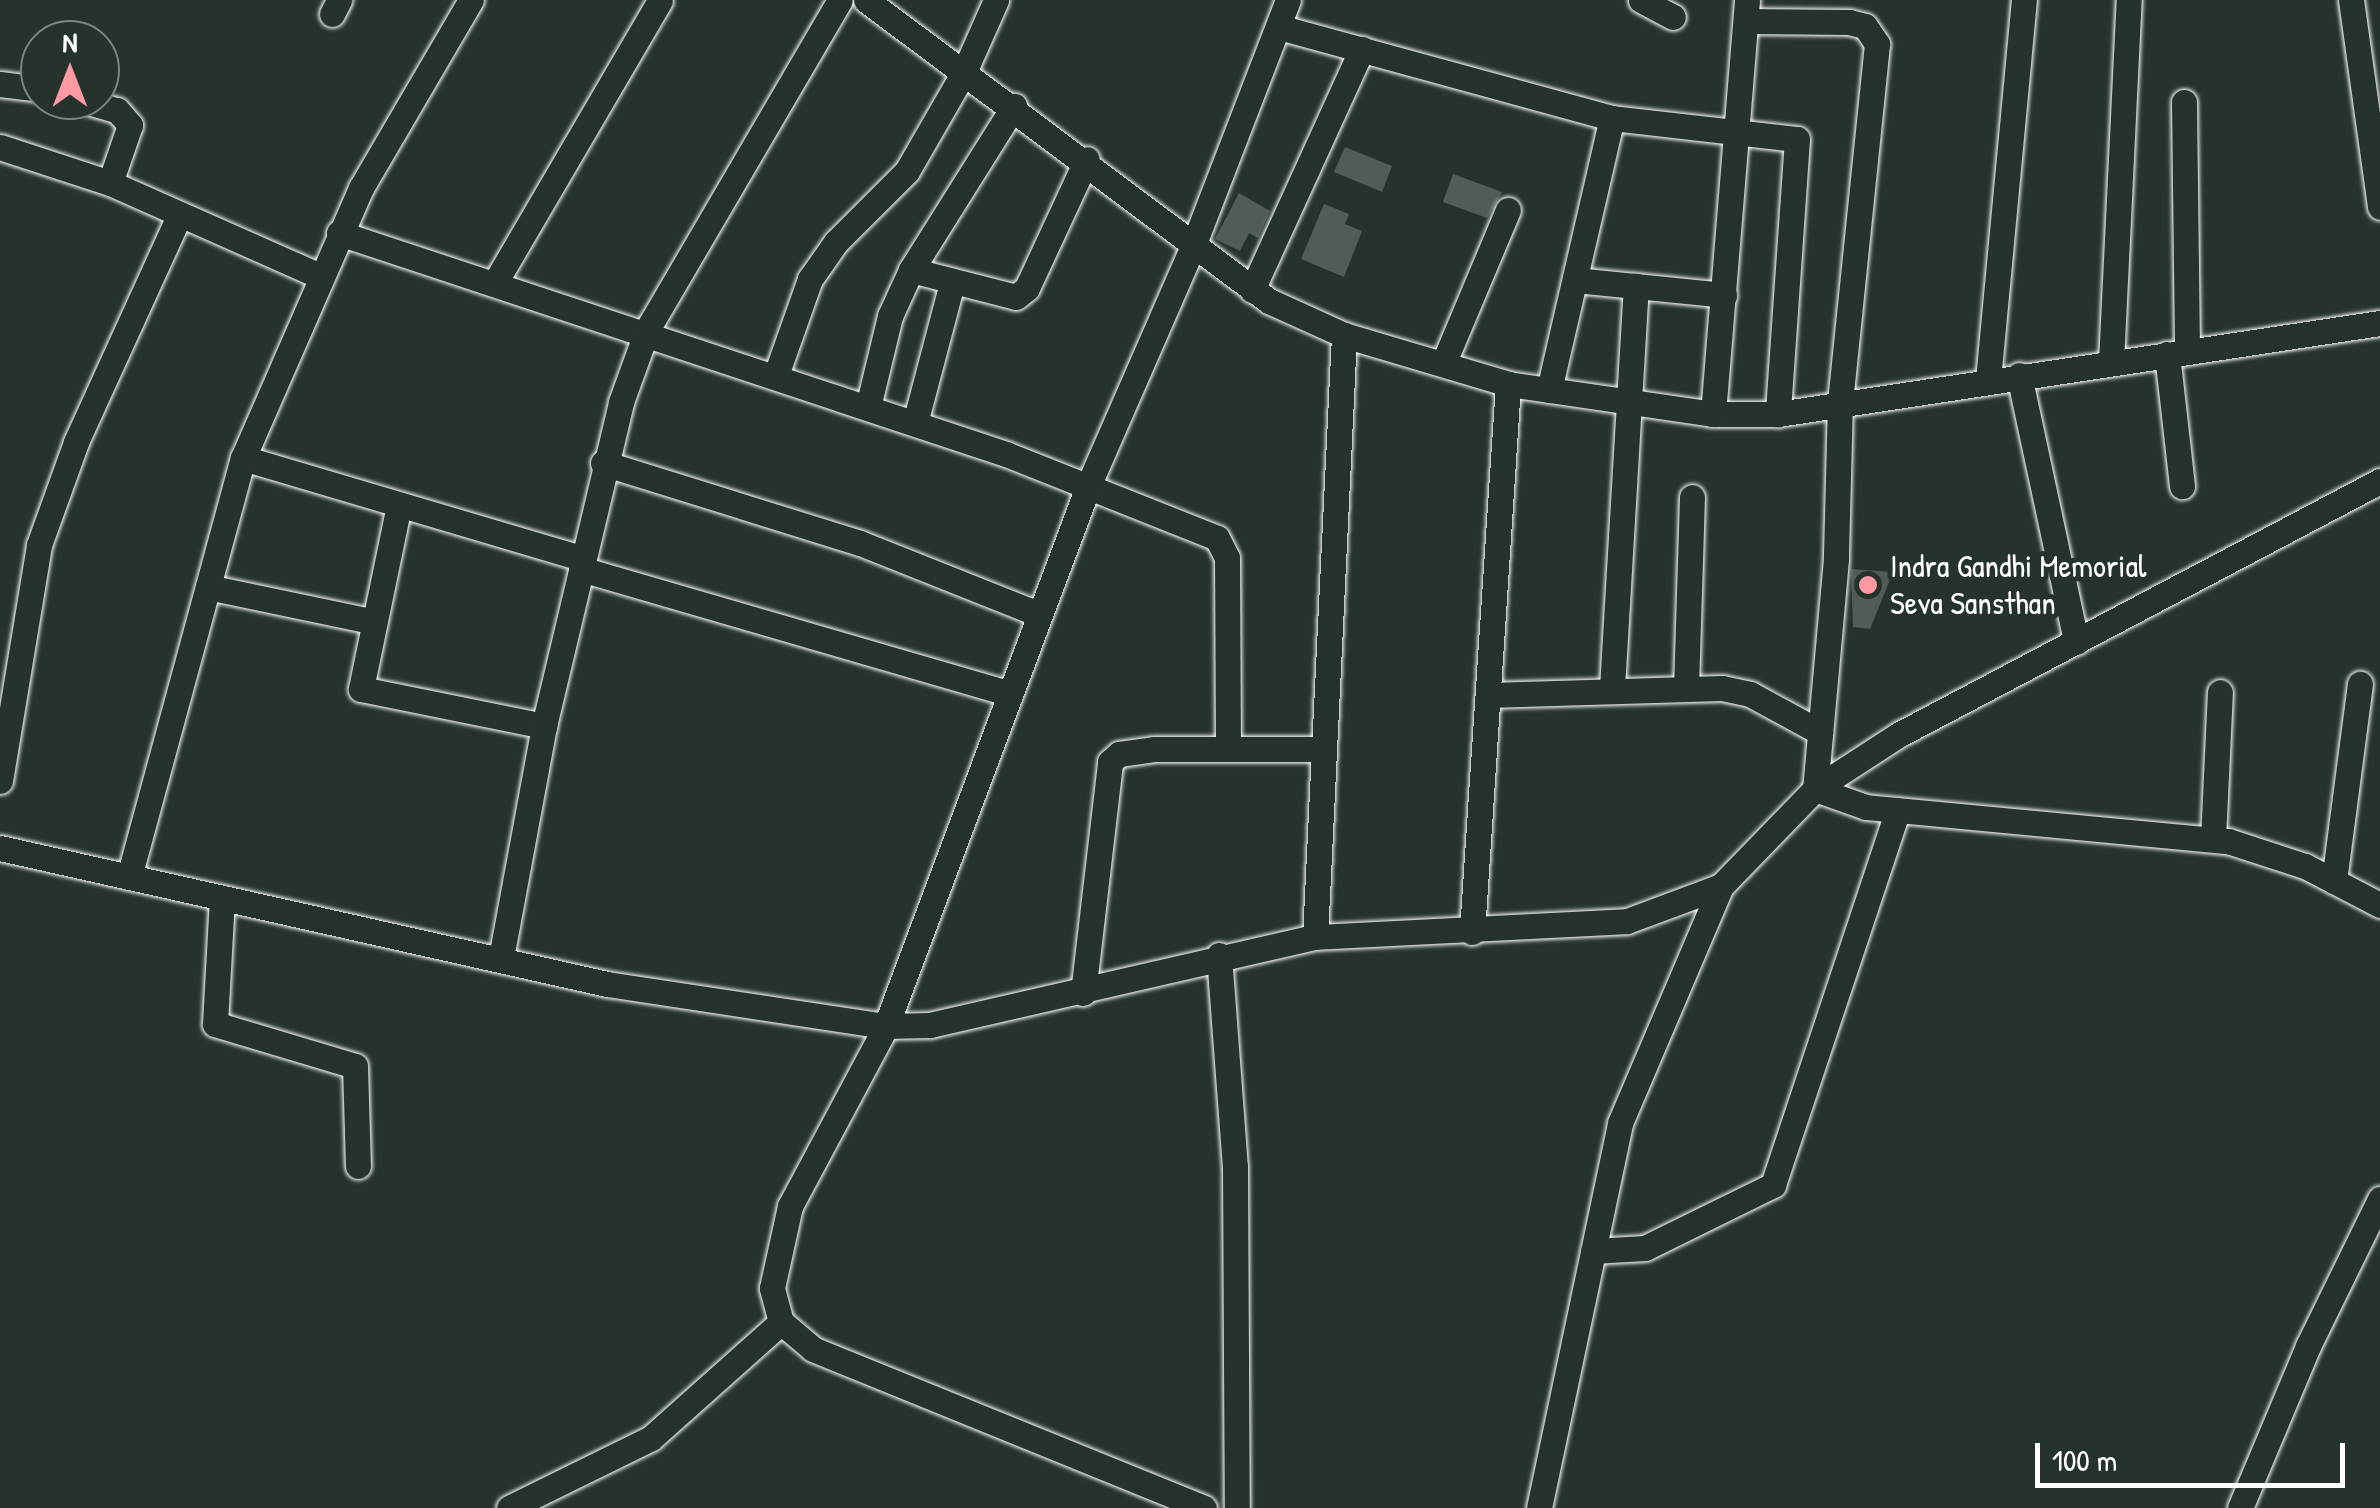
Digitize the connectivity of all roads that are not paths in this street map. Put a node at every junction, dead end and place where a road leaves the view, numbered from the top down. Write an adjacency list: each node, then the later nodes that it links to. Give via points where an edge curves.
1 (471, 0): 27 (street)
2 (660, 0): 32 (street)
3 (840, 0): 38 (street)
4 (866, 0): 15 (street)
5 (996, 0): 15 (street)
6 (1288, 0): 13 (street)
7 (1641, 0): 12 (street)
8 (2024, 0): 45 (street)
9 (2129, 0): 42 (street)
10 (2351, 0): 24 (street)
11 (1747, 10): 20 (street); 48 (street, via 1849,22 1872,32 1877,44)
12 (1673, 17)
13 (1279, 28): 14 (street); 28 (street)
14 (1362, 50): 19 (street); 35 (street)
15 (965, 70): 17 (street); 43 (street, via 907,171 836,242 810,279)
16 (2184, 102): 40 (street)
17 (1014, 106): 22 (street); 29 (street)
18 (120, 113): 23 (street, via 130,125)
19 (1612, 118): 20 (street); 31 (street)
20 (1739, 130): 36 (street); 52 (street, via 1786,132 1800,147)
21 (0, 147): 23 (street)
22 (1087, 159): 28 (street); 33 (street, via 1027,288 1016,298 1000,298)
23 (110, 184): 26 (street)
24 (2380, 207)
25 (1508, 210): 41 (street)
26 (179, 216): 30 (street); 76 (street, via 76,442 39,544)
27 (339, 233): 30 (street); 32 (street)
28 (1193, 246): 35 (street); 57 (street)
29 (911, 270): 33 (street); 50 (street, via 890,316)
30 (320, 276): 54 (street)
31 (1575, 280): 34 (street); 47 (street)
32 (496, 281): 38 (street)
33 (952, 283): 53 (street)
34 (1636, 286): 36 (street); 49 (street)
35 (1252, 290): 39 (street)
36 (1724, 295): 51 (street)
37 (2380, 324): 40 (street)
38 (647, 330): 43 (street); 55 (street)
39 (1344, 335): 41 (street); 75 (street)
40 (2177, 353): 42 (street); 58 (street)
41 (1444, 362): 46 (street)
42 (2111, 362): 44 (street)
43 (776, 375): 50 (street)
44 (2019, 376): 45 (street); 65 (street)
45 (1988, 380): 48 (street)
46 (1508, 384): 47 (street); 71 (street)
47 (1549, 390): 49 (street)
48 (1840, 400): 52 (street); 73 (street, via 1836,559)
49 (1627, 402): 51 (street); 67 (street)
50 (868, 407): 53 (street)
51 (1713, 414): 52 (street)
52 (1778, 414)
53 (915, 423): 57 (street)
54 (243, 458): 60 (street); 62 (street)
55 (603, 463): 61 (street); 63 (street, via 860,544)
56 (2380, 482): 65 (street)
57 (1088, 484): 63 (street); 74 (street, via 1223,544)
58 (2182, 486)
59 (1692, 497): 68 (street)
60 (399, 505): 61 (street); 64 (street)
61 (582, 564): 70 (street); 72 (street)
62 (208, 587): 64 (street); 81 (street)
63 (1038, 614): 70 (street)
64 (370, 622): 72 (street, via 360,674 369,696)
65 (2076, 642): 77 (street, via 1898,735)
66 (2360, 684): 82 (street)
67 (1612, 688): 68 (street); 71 (street)
68 (1686, 688): 73 (street, via 1750,694)
69 (2220, 692): 79 (street)
70 (1009, 693): 91 (street)
71 (1488, 695): 86 (street)
72 (544, 726): 89 (street)
73 (1820, 732): 77 (street)
74 (1228, 749): 75 (street); 90 (street, via 1154,749 1119,754 1110,762)
75 (1324, 749): 87 (street)
76 (0, 780)
77 (1814, 789): 78 (street, via 1847,803); 83 (street)
78 (1898, 810): 79 (street); 94 (street, via 1773,1184 1645,1248)
79 (2213, 839): 82 (street)
80 (0, 848): 81 (street)
81 (129, 877): 84 (street)
82 (2334, 881): 85 (street)
83 (1721, 886): 86 (street, via 1627,921); 94 (street, via 1620,1123)
84 (222, 898): 89 (street); 92 (street, via 215,1024 355,1066)
85 (2380, 905)
86 (1472, 932): 87 (street, via 1414,928)
87 (1315, 936): 88 (street)
88 (1218, 955): 90 (street); 98 (street, via 1235,1167)
89 (501, 958): 91 (street, via 607,984)
90 (1083, 992): 91 (street, via 930,1025)
91 (886, 1026): 95 (street, via 790,1206 772,1288)
92 (358, 1166)
93 (2380, 1200): 100 (street, via 2308,1346)
94 (1593, 1251): 99 (street)
95 (781, 1322): 96 (street, via 651,1438); 97 (street, via 813,1349)
96 (509, 1508)
97 (1204, 1508)
98 (1236, 1508)
99 (1539, 1508)
100 (2240, 1508)

